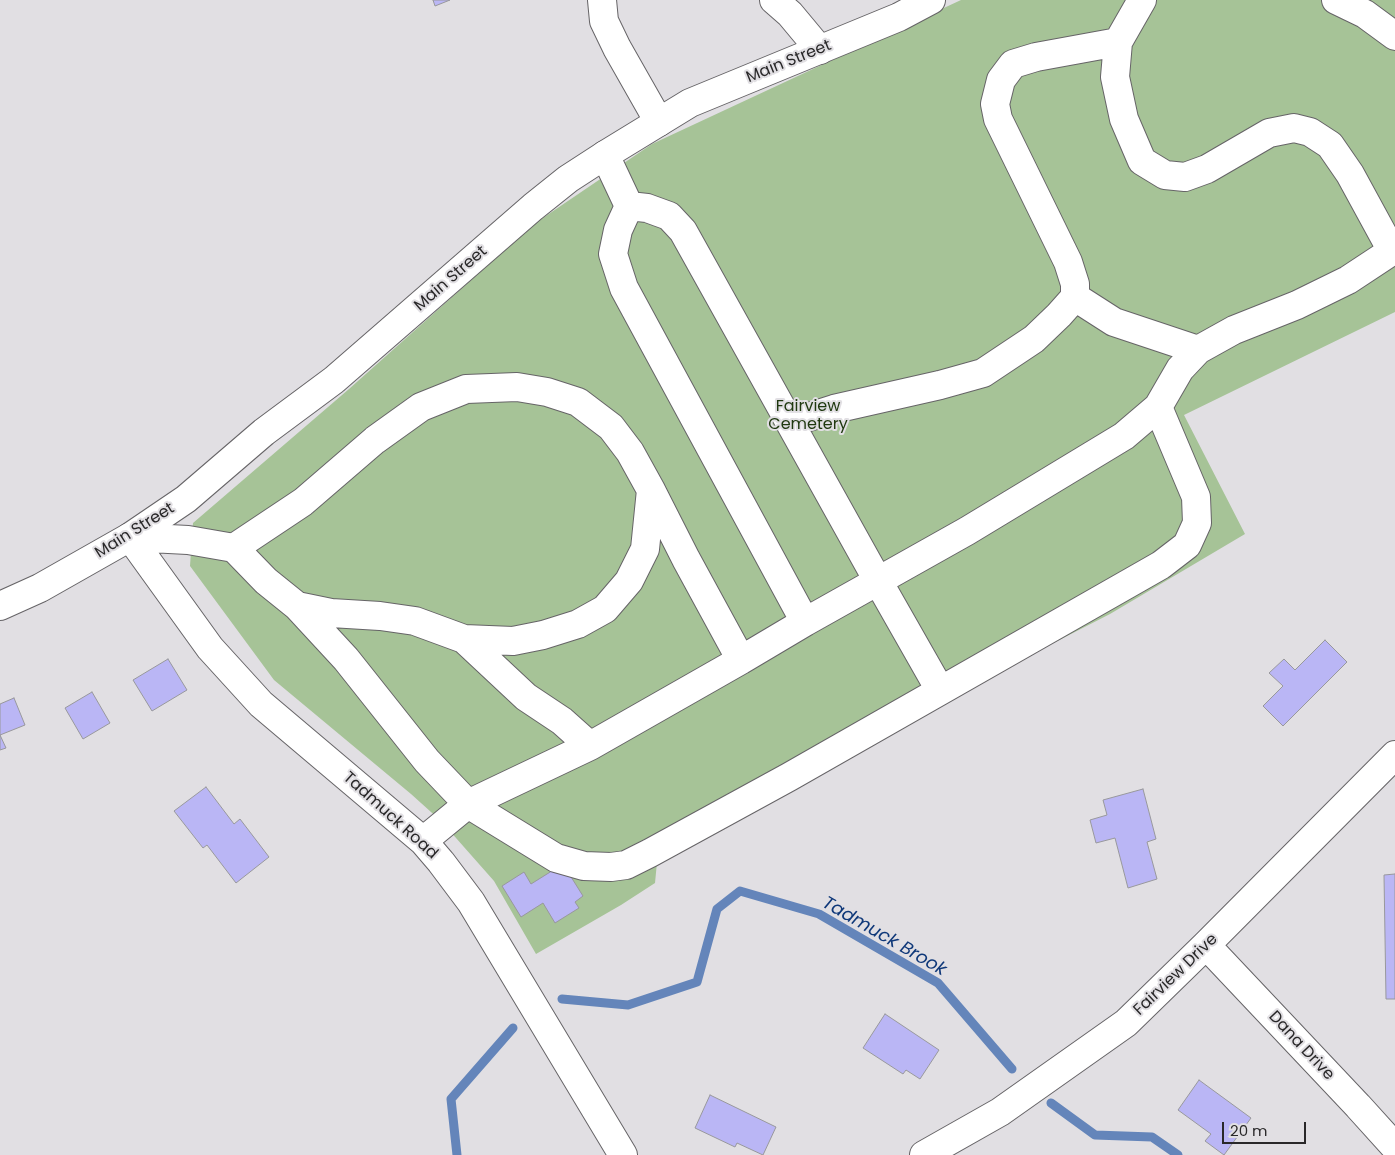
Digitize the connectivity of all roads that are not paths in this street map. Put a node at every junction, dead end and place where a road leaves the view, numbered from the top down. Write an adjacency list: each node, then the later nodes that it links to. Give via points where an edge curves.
1 (774, 0): 8 (street)
2 (931, 0): 8 (street, Main Street)
3 (1142, 0): 7 (street)
4 (1336, 0): 6 (street, via 1365,14)
5 (605, 1): 9 (street, via 604,21)
6 (1395, 36)
7 (1118, 42): 12 (street, via 1115,77 1124,120 1142,161 1165,175 1185,177 1207,170 1269,133 1294,128 1310,132 1330,145); 13 (street, via 1036,56 1013,64 1001,80 995,104 998,119 1068,262 1075,284)
8 (820, 50): 9 (street, Main Street, via 690,103)
9 (659, 122): 10 (street, Main Street)
10 (605, 155): 11 (street); 18 (street, Main Street, via 533,207 334,380 264,432 186,499)
11 (629, 206): 16 (street, via 669,216 683,230); 23 (street, via 612,254 624,288)
12 (1394, 250): 14 (street, via 1348,280 1234,330)
13 (1075, 297): 14 (street, via 1114,322); 16 (street, via 1034,339 983,373 834,409)
14 (1198, 350): 15 (street, via 1180,369)
15 (1158, 407): 20 (street, via 1124,436); 26 (street, via 1196,497 1197,522 1187,545 1161,565)
16 (790, 424): 20 (street)
17 (651, 490): 19 (street, via 630,452 611,427 578,402 517,387 466,389 421,407 375,440 303,502); 24 (street, via 645,549 629,581 605,609 578,624 543,636 513,640); 25 (street)
18 (130, 537): 19 (street, via 188,540); 21 (street, Main Street, via 40,588); 30 (street, Tadmuck Road, via 210,648 261,704)
19 (234, 548): 22 (street, via 266,581)
20 (878, 581): 23 (street); 26 (street)
21 (0, 606)
22 (297, 606): 24 (street, via 331,613 415,621); 29 (street, via 346,659 427,761)
23 (805, 622): 25 (street)
24 (464, 639): 27 (street, via 526,697 562,721)
25 (741, 660): 27 (street)
26 (940, 690): 29 (street, via 705,824 626,864 584,866 556,858)
27 (590, 746): 29 (street)
28 (1395, 755): 31 (street, Fairview Drive)
29 (468, 804): 30 (street)
30 (423, 841): 33 (street, Tadmuck Road, via 471,902)
31 (1206, 946): 32 (street, Dana Drive); 34 (street, Fairview Drive, via 1126,1023 1000,1112)
32 (1395, 1147)
33 (622, 1155)
34 (924, 1155)

